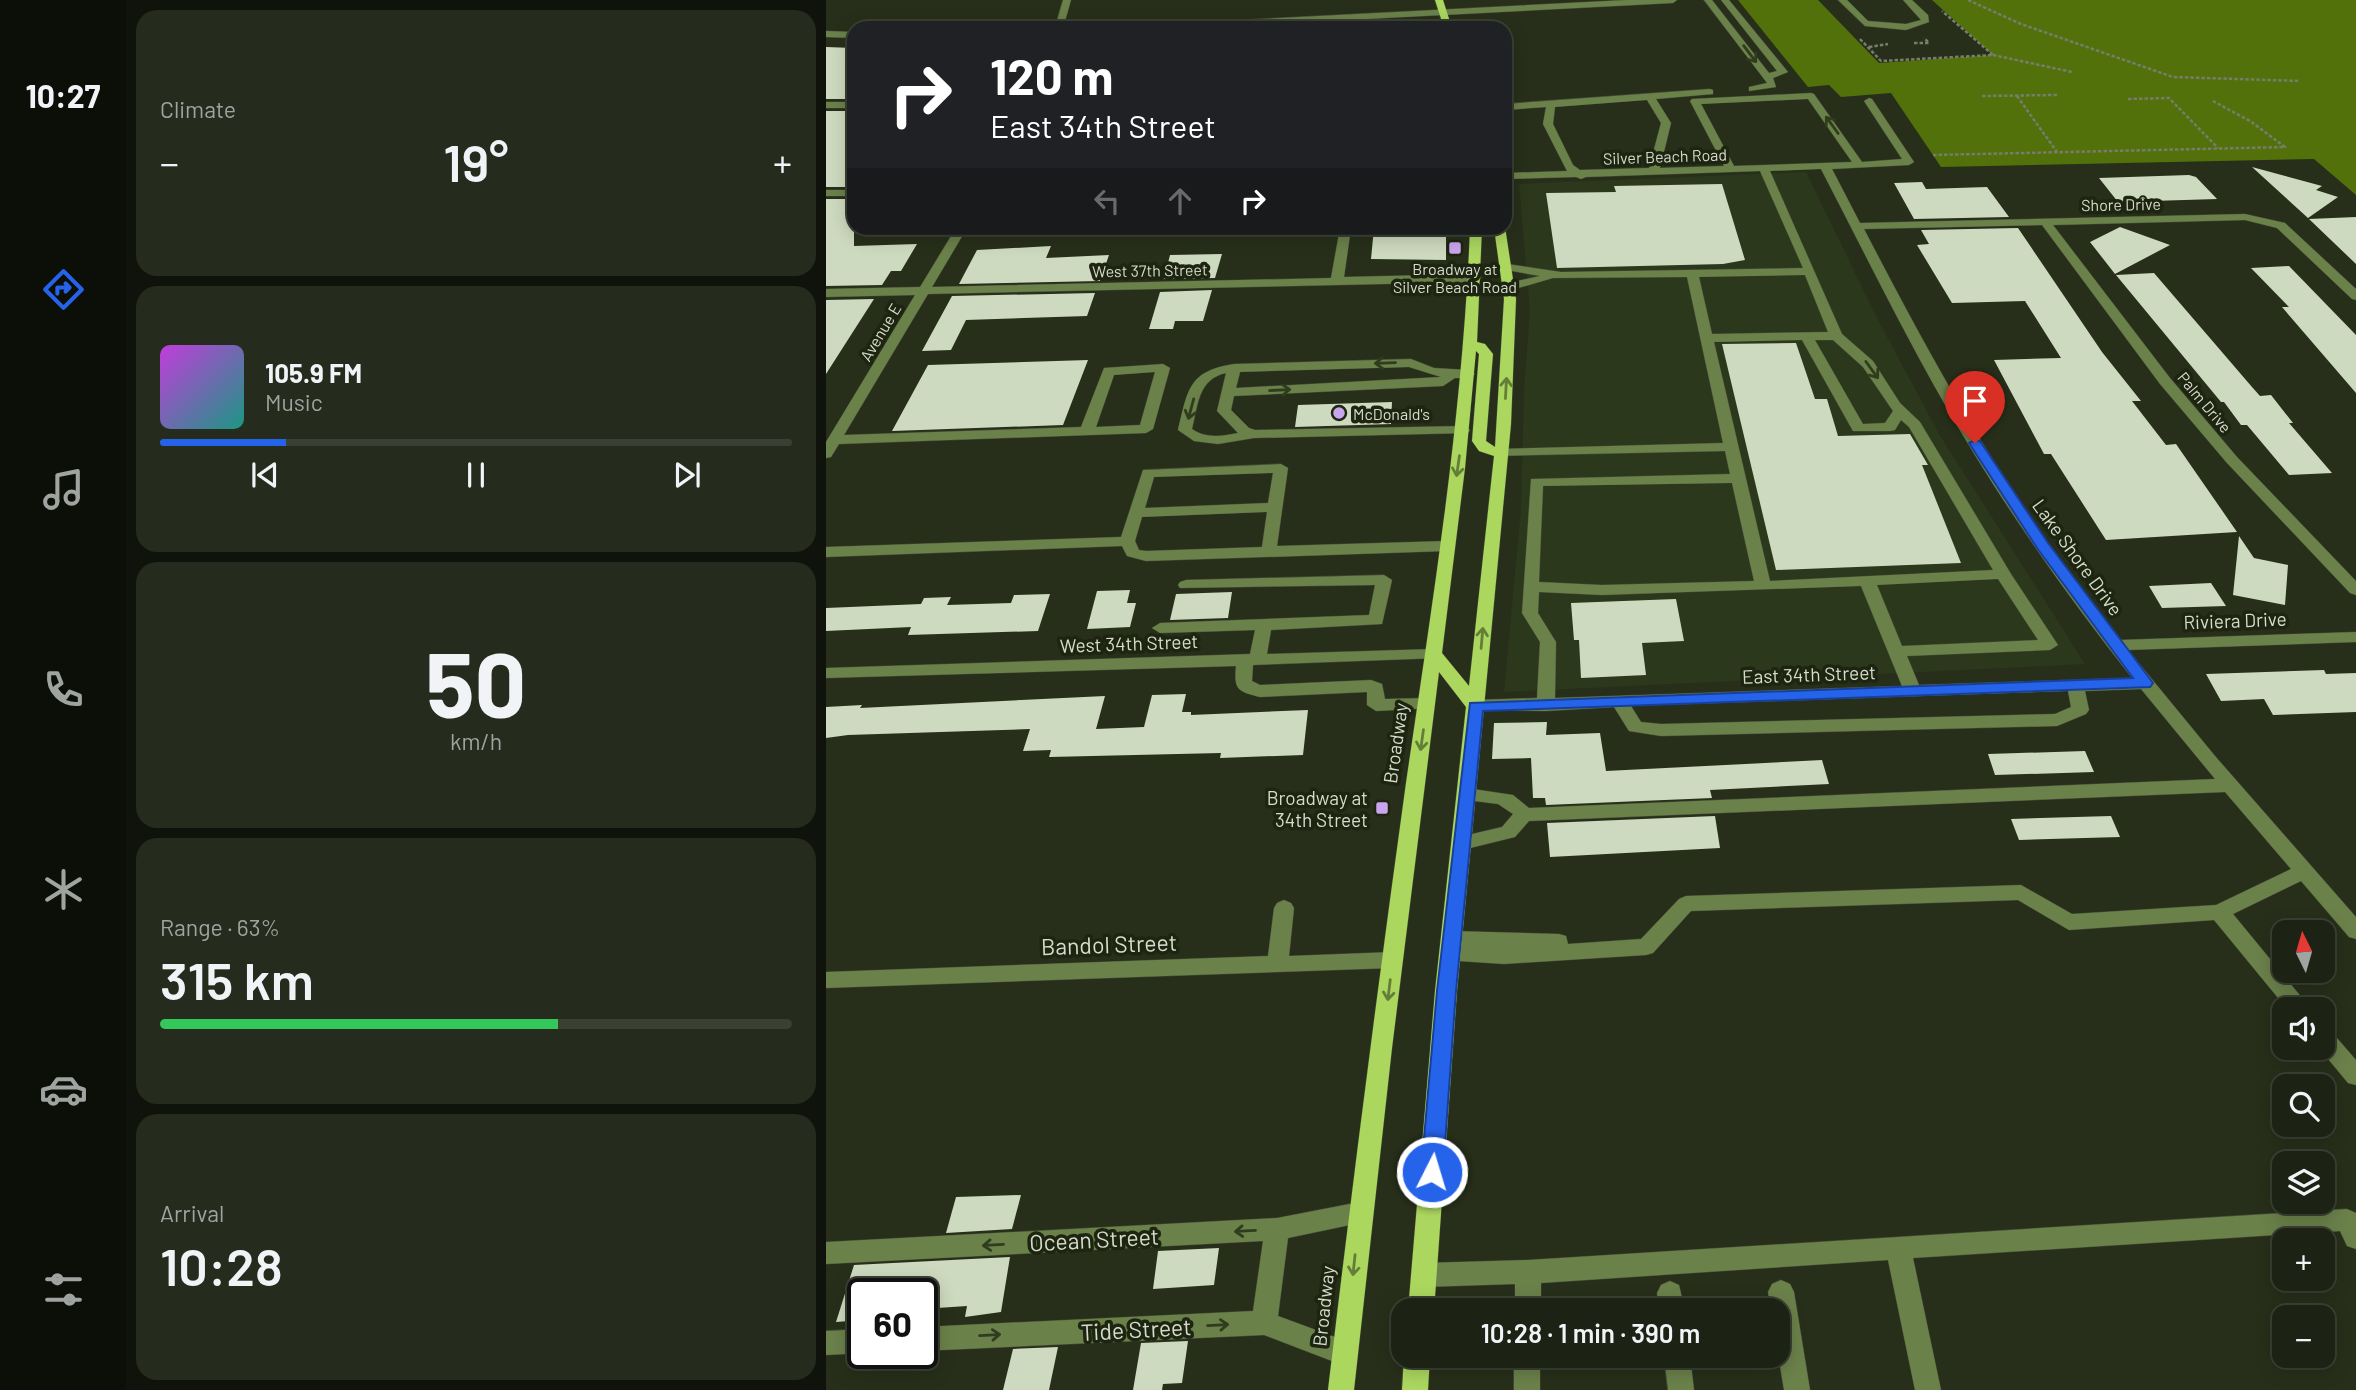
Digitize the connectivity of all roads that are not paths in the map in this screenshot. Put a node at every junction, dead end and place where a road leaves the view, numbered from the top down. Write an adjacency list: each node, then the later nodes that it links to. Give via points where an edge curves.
1 (1067, 0): 12 (street)
2 (1439, 0): 11 (main road)
3 (1480, 0): 4 (street)
4 (1515, 0)
5 (1673, 0): 10 (street)
6 (1708, 0): 21 (street, one-way to 21)
7 (1725, 0): 21 (street, via 1783,72)
8 (1842, 0): 15 (street)
9 (1907, 0): 16 (street, via 1925,22)
10 (1543, 7): 11 (street)
11 (1443, 12): 13 (street, via 1393,15); 14 (main road)
12 (1061, 21)
13 (1394, 21)
14 (1446, 21)
15 (1865, 23): 16 (street); 19 (street)
16 (1902, 27): 20 (street, via 1909,33)
17 (826, 34): 18 (street)
18 (847, 35)
19 (1877, 35)
20 (1899, 38)
21 (1767, 77): 22 (street, via 1773,85 1766,88)
22 (1650, 97): 24 (street, via 1591,96); 32 (street, via 1666,123)
23 (1869, 101): 28 (street, via 1909,162)
24 (1551, 104): 27 (street); 34 (street, via 1548,124 1569,167)
25 (826, 105): 26 (street)
26 (847, 105)
27 (1512, 107)
28 (1856, 160): 29 (street); 29 (street, one-way to 29, via 1811,96 1695,102); 30 (street, Silver Beach Road)
29 (1729, 165): 31 (street, Silver Beach Road); 32 (street, Silver Beach Road)
30 (1825, 166): 31 (street, Silver Beach Road); 38 (street, Lake Shore Drive)
31 (1764, 169): 44 (street)
32 (1654, 170): 34 (street, Silver Beach Road)
33 (1512, 176): 34 (street, Silver Beach Road)
34 (1581, 176)
35 (826, 193): 36 (street)
36 (847, 193)
37 (2045, 222): 38 (street, Shore Drive); 52 (street, Shore Drive, via 2270,220 2281,225); 80 (street, Palm Drive, via 2165,381 2232,460)
38 (1856, 226): 84 (street, Lake Shore Drive, via 1986,462)
39 (957, 235): 50 (street, Avenue E)
40 (1344, 235): 48 (street)
41 (1476, 235): 47 (main road, Broadway)
42 (1501, 235): 43 (main road)
43 (1505, 266): 46 (street); 49 (main road)
44 (1810, 271): 45 (street); 54 (street)
45 (1692, 273): 46 (street); 55 (street)
46 (1561, 276): 49 (street)
47 (1475, 278): 48 (street, West 37th Street); 56 (main road, Broadway)
48 (1337, 281): 50 (street, West 37th Street)
49 (1508, 287): 66 (main road, one-way to 49)
50 (926, 290): 51 (street, West 37th Street); 64 (street, Avenue E)
51 (826, 293)
52 (2356, 296)
53 (1806, 336): 54 (street); 55 (street); 60 (street, via 1858,428 1891,427)
54 (1836, 336): 60 (street, one-way to 60, via 1874,371)
55 (1706, 338): 65 (street)
56 (1471, 344): 58 (main road, Broadway); 66 (main road, via 1486,354 1479,442)
57 (1234, 368): 58 (street, one-way to 57, via 1437,374 1411,363); 59 (street); 63 (street, one-way to 63, via 1211,371 1199,380 1185,430 1204,439)
58 (1460, 374): 59 (street, one-way to 58, via 1443,382); 61 (main road, Broadway)
59 (1228, 392): 63 (street, via 1224,411 1244,431)
60 (1898, 412): 75 (street, via 1915,425)
61 (1463, 430): 63 (street); 72 (main road, Broadway, one-way to 72)
62 (1087, 431): 62 (street, via 1146,429 1163,368 1109,371); 64 (street)
63 (1254, 434)
64 (833, 435): 67 (street, Avenue E)
65 (1731, 447): 66 (street); 68 (street)
66 (1500, 453): 98 (main road, one-way to 66)
67 (826, 454)
68 (1738, 478): 78 (street); 79 (street, via 1536,482)
69 (1275, 507): 70 (street); 70 (street, via 1281,468 1148,473); 73 (street)
70 (1136, 513): 71 (street)
71 (1127, 541): 73 (street, via 1133,553 1146,556); 74 (street)
72 (1447, 546): 73 (street); 86 (main road, Broadway)
73 (1269, 551)
74 (826, 552)
75 (2003, 574): 76 (street); 85 (street, via 2050,645)
76 (1868, 583): 78 (street); 85 (street)
77 (1186, 585): 81 (street, via 1384,580 1376,620)
78 (1763, 586): 79 (street)
79 (1532, 587): 97 (street, via 1530,612 1548,642)
80 (2356, 590)
81 (1264, 625): 82 (street); 88 (street)
82 (1160, 628)
83 (2356, 637): 84 (street, Riviera Drive)
84 (2115, 645): 90 (street, Lake Shore Drive)
85 (1898, 651): 93 (street)
86 (1434, 654): 87 (street, West 34th Street); 96 (main road, Broadway); 98 (main road)
87 (1327, 657): 88 (street, West 34th Street); 92 (street)
88 (1251, 660): 89 (street, West 34th Street); 92 (street, via 1243,683 1249,688)
89 (826, 673)
90 (2145, 683): 91 (street, East 34th Street); 100 (street, Lake Shore Drive)
91 (2076, 685): 93 (street, East 34th Street); 99 (street, via 2080,710 2057,720)
92 (1323, 689): 96 (street, via 1371,686 1377,688 1377,705)
93 (1913, 692): 94 (street, East 34th Street)
94 (1659, 701): 95 (street, East 34th Street); 99 (street, via 1664,719)
95 (1620, 702): 97 (street, East 34th Street); 99 (street, via 1635,727)
96 (1426, 704): 109 (main road, Broadway, one-way to 109)
97 (1546, 705): 98 (street, East 34th Street)
98 (1475, 706): 101 (main road)
99 (1694, 730)
100 (2229, 785): 102 (street); 104 (street, Lake Shore Drive)
101 (1466, 794): 102 (street, via 1506,799); 103 (main road)
102 (1524, 815): 103 (street, via 1508,832)
103 (1462, 843): 108 (main road)
104 (2304, 871): 106 (street); 107 (street, Lake Shore Drive)
105 (1284, 908): 110 (street)
106 (2219, 912): 108 (street, via 2069,922 2021,892 1686,904 1646,947 1504,956); 112 (street)
107 (2356, 931)
108 (1451, 947): 121 (main road)
109 (1393, 960): 110 (street, Bandol Street); 115 (main road, Broadway, one-way to 115)
110 (1278, 965): 111 (street, Bandol Street)
111 (826, 980)
112 (2290, 997)
113 (2335, 1051): 114 (street)
114 (2356, 1076)
115 (1360, 1213): 116 (street, Ocean Street); 129 (main road, Broadway, one-way to 129)
116 (1277, 1229): 119 (street, Ocean Street, one-way to 119); 125 (street)
117 (2356, 1238): 118 (street, via 2347,1220)
118 (1898, 1248): 120 (street); 138 (street)
119 (826, 1253)
120 (1528, 1272): 121 (street); 124 (street)
121 (1424, 1275): 123 (main road)
122 (1781, 1292): 137 (street)
123 (1422, 1298)
124 (1528, 1298)
125 (1264, 1323): 126 (street, Tide Street, one-way to 125); 129 (street, Tide Street)
126 (938, 1338)
127 (847, 1342): 128 (street)
128 (826, 1343)
129 (1345, 1353): 133 (main road, Broadway)
130 (1416, 1368): 134 (main road)
131 (1527, 1368): 135 (street)
132 (1678, 1368): 136 (street)
133 (1341, 1390)
134 (1415, 1390)
135 (1527, 1390)
136 (1681, 1390)
137 (1797, 1390)
138 (1928, 1390)

